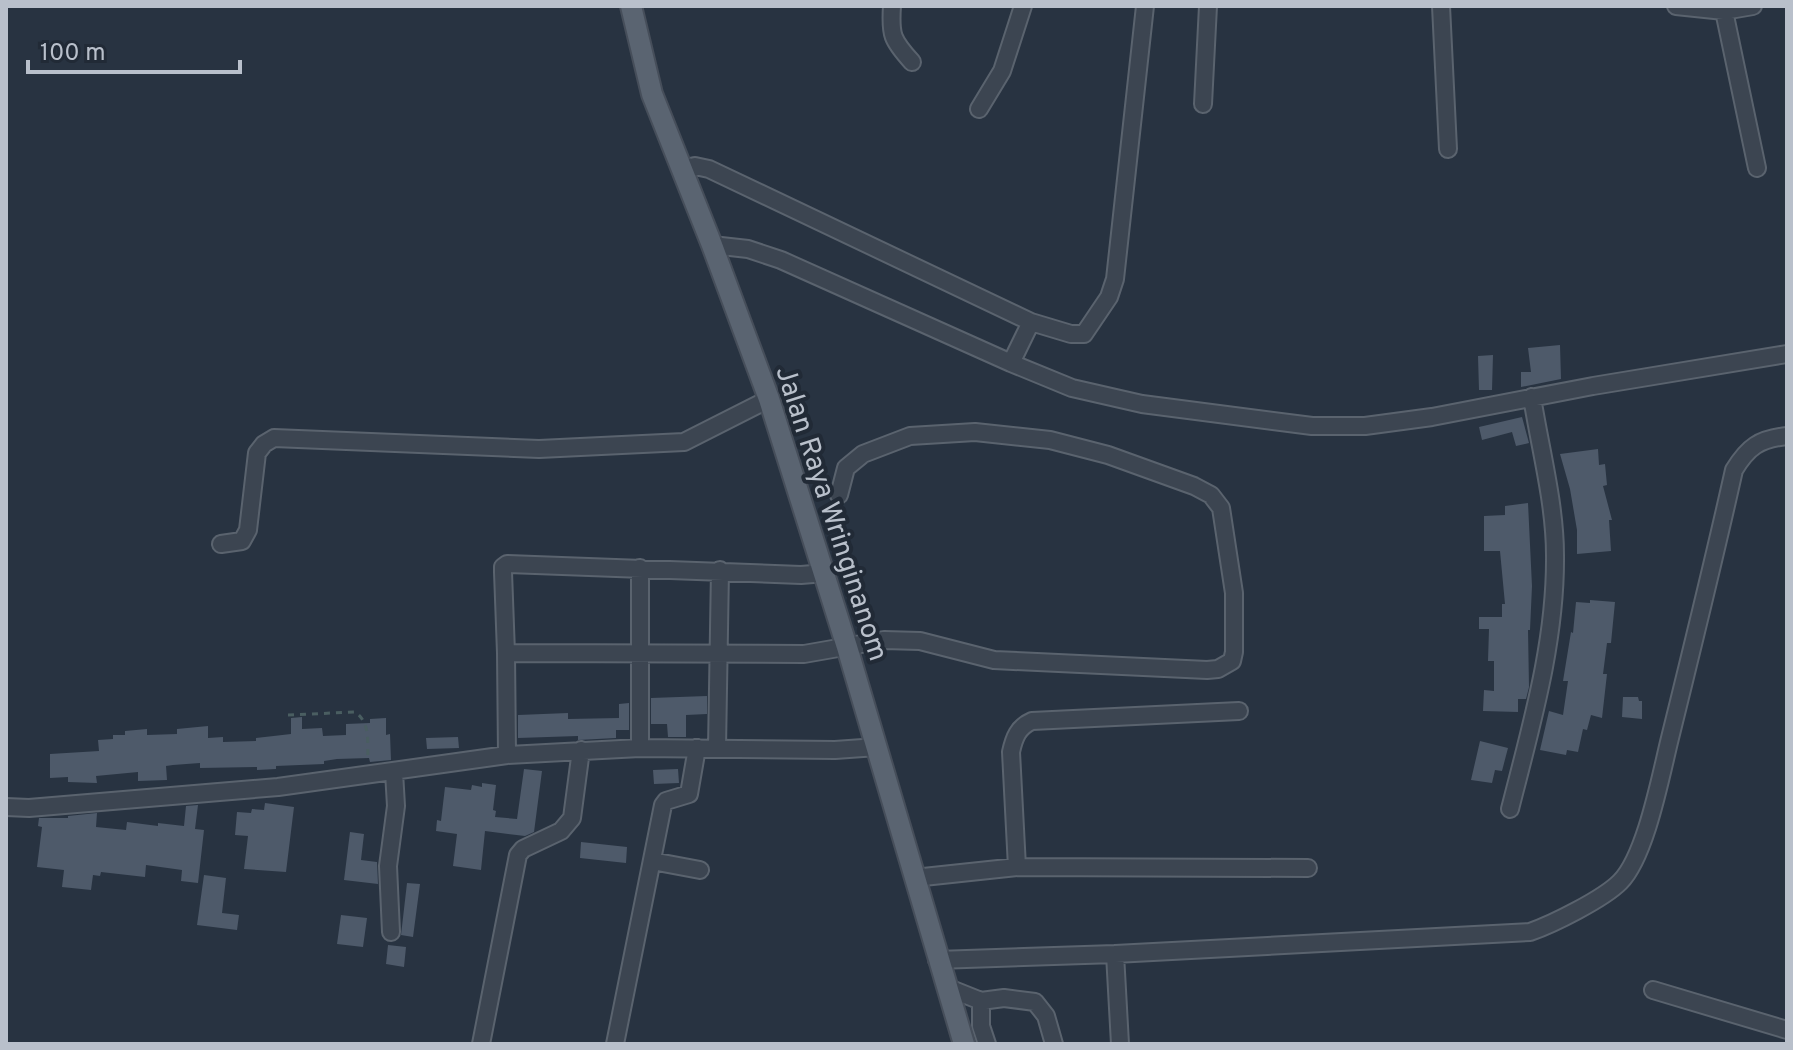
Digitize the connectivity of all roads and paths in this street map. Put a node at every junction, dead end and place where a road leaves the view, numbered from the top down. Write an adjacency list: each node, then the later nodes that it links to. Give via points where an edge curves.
1 (631, 6): 15 (main road, Jalan Raya Wringinanom, via 652,94)
2 (892, 6): 10 (street, via 891,34)
3 (1023, 6): 12 (street, via 1002,71)
4 (1145, 6): 17 (street, via 1113,288 1084,334)
5 (1208, 6): 11 (street)
6 (1441, 6): 13 (street)
7 (1676, 6): 9 (street)
8 (1750, 7): 9 (street)
9 (1724, 11): 14 (street)
10 (912, 62)
11 (1203, 104)
12 (979, 109)
13 (1448, 149)
14 (1757, 168)
15 (682, 169): 16 (main road, Jalan Raya Wringinanom); 17 (street, via 709,169)
16 (712, 245): 19 (street, via 781,260); 21 (main road, Jalan Raya Wringinanom)
17 (1031, 322): 19 (street)
18 (1787, 354): 20 (street)
19 (1011, 363): 20 (street, via 1115,399 1312,426 1400,422)
20 (1532, 397): 43 (street, via 1556,552 1554,600 1542,680)
21 (769, 399): 24 (street, via 684,442 539,449 274,438 257,453 248,530 242,541); 27 (main road, Jalan Raya Wringinanom)
22 (1787, 436): 50 (street, via 1759,440 1734,470 1651,811 1621,881 1530,932)
23 (839, 495): 28 (street, via 852,460 910,436 975,432 1065,444 1211,495 1221,508 1234,593 1234,652 1232,661 1218,669 994,660 920,641)
24 (221, 544)
25 (640, 568): 26 (street); 29 (street, via 507,564); 30 (street)
26 (720, 570): 27 (street); 31 (street)
27 (825, 573): 28 (main road, Jalan Raya Wringinanom)
28 (847, 647): 31 (street); 34 (main road, Jalan Raya Wringinanom)
29 (506, 653): 30 (street); 39 (street)
30 (640, 655): 31 (street); 35 (street)
31 (718, 656): 37 (street)
32 (1239, 711): 45 (street, via 1023,725 1011,752)
33 (288, 715): 41 (path, via 355,712 364,718)
34 (877, 747): 37 (street); 48 (main road, Jalan Raya Wringinanom)
35 (640, 748): 36 (street); 38 (street)
36 (697, 748): 37 (street); 44 (street, via 689,794 663,805)
37 (717, 748)
38 (581, 750): 39 (street); 56 (street, via 568,826 518,855)
39 (507, 755): 40 (street)
40 (394, 772): 41 (street); 49 (street, via 396,806 388,866)
41 (369, 776): 42 (street)
42 (6, 807)
43 (1510, 809)
44 (652, 861): 47 (street); 57 (street)
45 (1017, 867): 46 (street); 48 (street)
46 (1308, 868)
47 (700, 870)
48 (914, 878): 51 (main road, Jalan Raya Wringinanom)
49 (391, 932)
50 (1115, 954): 51 (street); 61 (street)
51 (937, 960): 52 (main road, Jalan Raya Wringinanom)
52 (946, 987): 54 (street); 58 (main road, Jalan Raya Wringinanom)
53 (1653, 990): 55 (street)
54 (981, 1001): 59 (street); 60 (street, via 1035,1002 1046,1016)
55 (1787, 1030)
56 (481, 1044)
57 (615, 1044)
58 (964, 1044)
59 (987, 1044)
60 (1054, 1044)
61 (1120, 1044)

